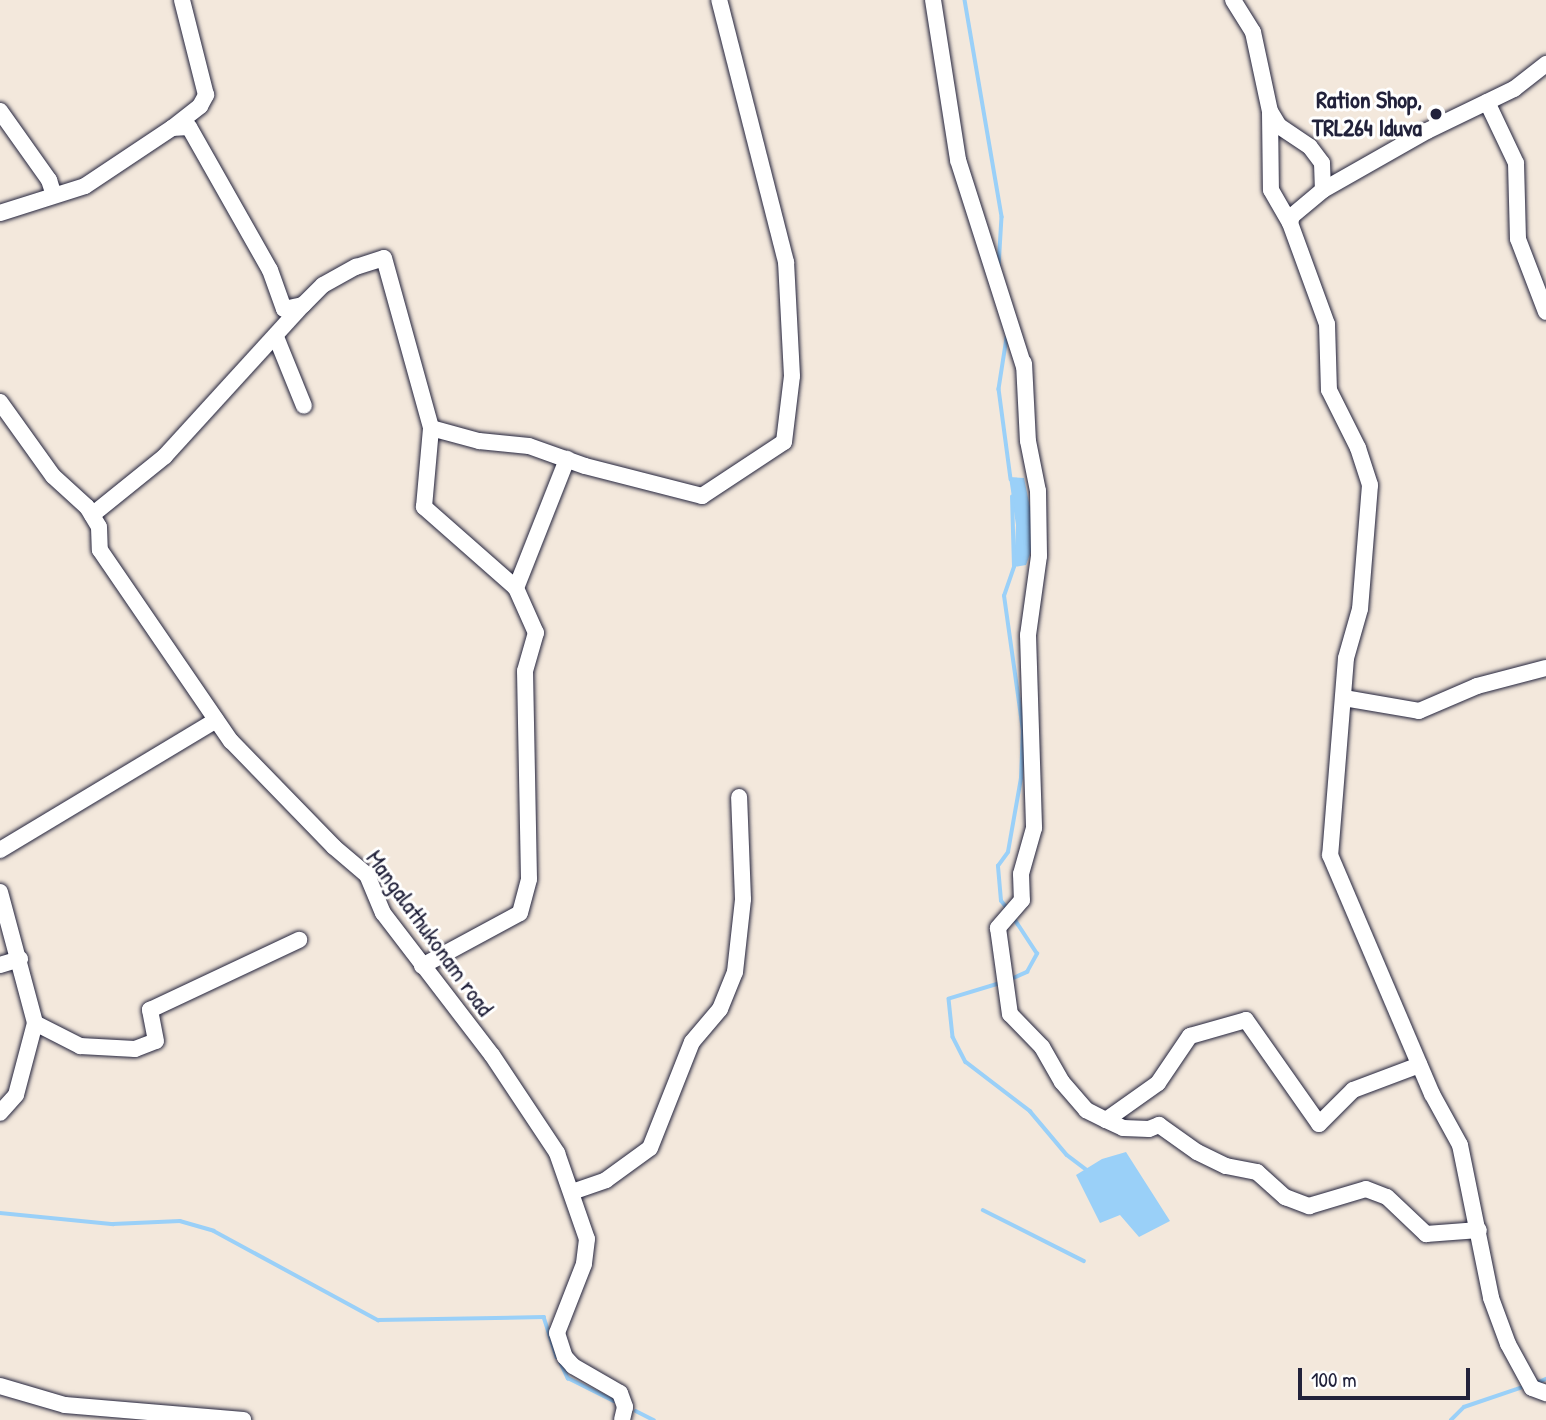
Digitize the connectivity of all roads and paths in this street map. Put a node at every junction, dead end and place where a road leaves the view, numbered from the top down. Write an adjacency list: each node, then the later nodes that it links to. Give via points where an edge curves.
1 (182, 0): 9 (street, via 206,94 200,106)
2 (719, 0): 21 (street, via 786,262 792,376 784,442 702,496)
3 (933, 0): 37 (street, via 958,160 1024,365 1028,441 1038,491 1040,556 1028,635 1034,828 1021,874 1022,900 998,928 1010,1014 1042,1047 1062,1082 1086,1110)
4 (1233, 0): 7 (street, via 1253,32)
5 (1546, 64): 6 (street, via 1514,89)
6 (1487, 102): 10 (street); 15 (street, via 1516,163 1518,239)
7 (1270, 111): 10 (street, via 1279,126 1316,153 1326,179); 13 (street, via 1271,190 1279,209)
8 (2, 119): 11 (street, via 49,180)
9 (172, 128): 11 (street, via 85,186); 14 (street, via 189,127 211,161 270,270 284,309)
10 (1323, 190): 13 (street)
11 (54, 195): 12 (street)
12 (0, 213)
13 (1295, 217): 25 (street, via 1327,324 1329,390 1359,447 1370,485 1360,609 1346,658)
14 (303, 305): 16 (street); 20 (street, via 323,285 384,258)
15 (1546, 312)
16 (276, 337): 18 (street); 22 (street, via 164,456)
17 (0, 402): 19 (street)
18 (304, 406)
19 (5, 424): 22 (street)
20 (431, 428): 21 (street, via 479,441 529,446); 23 (street, via 425,507)
21 (567, 459): 23 (street)
22 (92, 515): 26 (street, Mangalathukonam road, via 99,527 100,550)
23 (516, 587): 33 (street, via 536,633 525,671 529,879 520,913)
24 (1546, 668): 25 (street, via 1477,686 1419,711)
25 (1344, 698): 35 (street, via 1328,836 1330,855)
26 (216, 720): 28 (street); 33 (street, Mangalathukonam road, via 271,784 367,875 377,904)
27 (739, 797): 38 (street, via 743,899 735,972 720,1009 692,1042 650,1148 606,1180)
28 (0, 850)
29 (0, 892): 31 (street)
30 (299, 940): 34 (street, via 150,1010 156,1041 135,1049 80,1046)
31 (20, 959): 32 (street); 34 (street)
32 (0, 965)
33 (422, 967): 38 (street, Mangalathukonam road, via 524,1102 557,1153)
34 (35, 1023): 36 (street, via 16,1095)
35 (1419, 1065): 37 (street, via 1353,1090 1319,1124 1246,1020 1190,1036 1158,1083); 39 (street, via 1460,1145)
36 (0, 1114)
37 (1106, 1120): 39 (street, via 1123,1128 1159,1125 1196,1152 1226,1166 1257,1171 1285,1197 1309,1206 1366,1189 1387,1197 1426,1234)
38 (572, 1192): 43 (street, Mangalathukonam road, via 587,1239 584,1264 557,1333 573,1366 620,1393 625,1408)
39 (1479, 1230): 41 (street, via 1491,1298 1507,1344 1532,1388)
40 (0, 1386): 42 (street, via 65,1405)
41 (1546, 1393)
42 (243, 1420)
43 (621, 1420)

